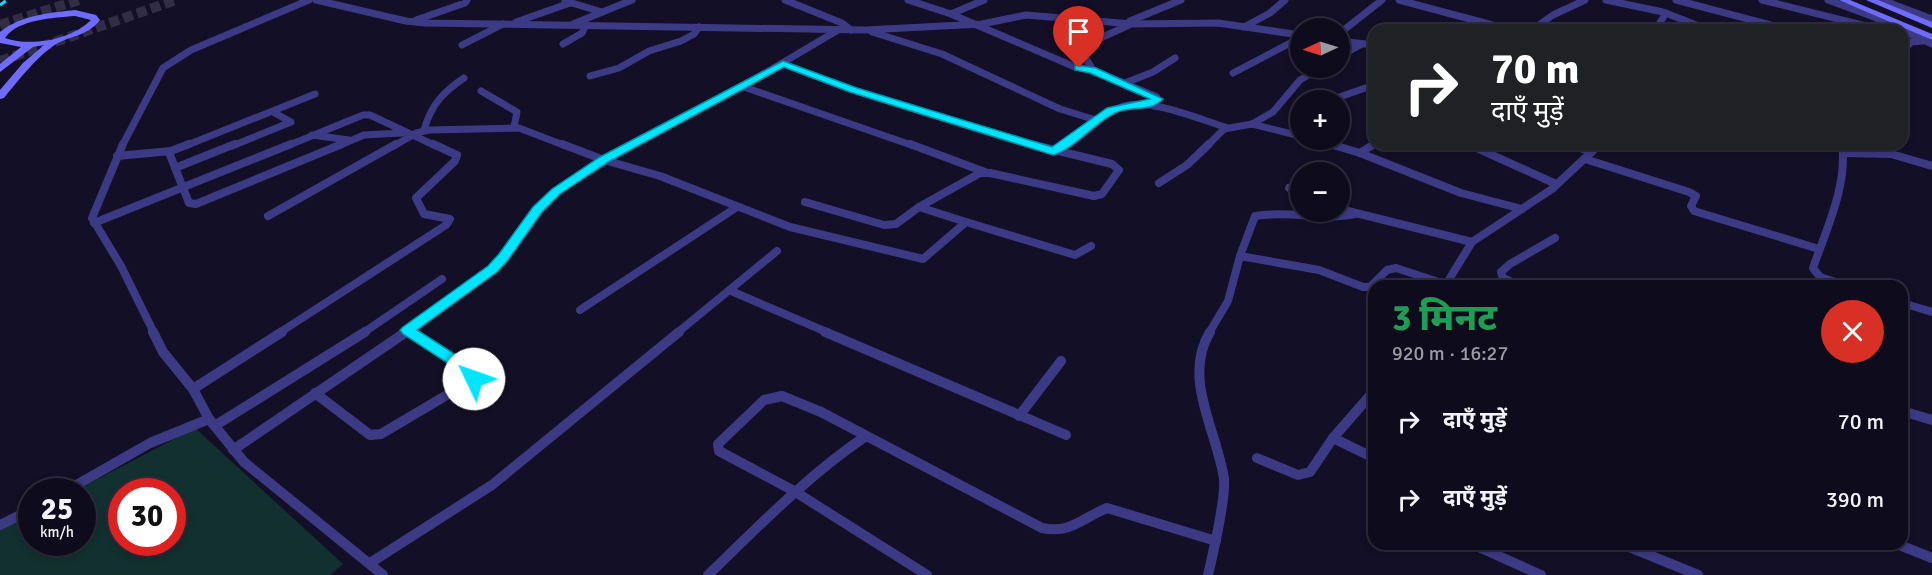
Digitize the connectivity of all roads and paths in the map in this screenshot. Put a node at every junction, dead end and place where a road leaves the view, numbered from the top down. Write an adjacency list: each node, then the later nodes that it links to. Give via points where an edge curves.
1 (309, 0): 102 (street, via 165,65)
2 (315, 0): 23 (street)
3 (340, 0): 23 (street)
4 (466, 0): 28 (street)
5 (560, 0): 22 (street)
6 (632, 0): 24 (street)
7 (786, 0): 48 (street)
8 (908, 0): 26 (street)
9 (984, 0): 26 (street)
10 (1181, 0): 32 (street)
11 (1285, 0): 46 (street)
12 (1382, 0): 44 (street)
13 (1400, 0): 33 (street)
14 (1585, 0): 34 (street)
15 (1606, 0): 25 (street)
16 (1676, 0): 37 (street)
17 (1762, 0): 38 (street)
18 (1828, 0): 39 (street)
19 (1843, 0): 40 (street)
20 (1870, 0): 41 (street)
21 (1882, 0): 27 (street)
22 (570, 3): 24 (street); 30 (street)
23 (331, 4): 28 (street)
24 (602, 12): 42 (street)
25 (1666, 13): 35 (street); 36 (street)
26 (951, 14): 31 (street)
27 (1932, 19)
28 (410, 22): 29 (street)
29 (503, 24): 30 (street); 62 (street)
30 (511, 24): 42 (street)
31 (975, 24): 32 (street, via 1021,15); 49 (street); 69 (street, via 1075,67)
32 (1128, 24): 46 (street, via 1212,23); 69 (street, via 1079,48)
33 (1489, 24)
34 (1540, 24)
35 (1659, 24)
36 (1694, 24)
37 (1767, 24)
38 (1858, 24)
39 (1887, 24)
40 (1894, 24)
41 (1932, 24)
42 (568, 25): 43 (street)
43 (586, 25): 45 (street); 63 (street, via 582,33)
44 (1350, 26)
45 (699, 27): 47 (street); 71 (street, via 681,41)
46 (1244, 27): 52 (street)
47 (838, 30): 48 (street); 67 (street)
48 (851, 30): 49 (street)
49 (865, 30): 83 (street, via 942,54 1060,109)
50 (1908, 31): 56 (street)
51 (1908, 32): 54 (street)
52 (1290, 35)
53 (1908, 35): 54 (street)
54 (1917, 36): 56 (street)
55 (57, 40): 59 (street); 59 (street, via 84,30 96,20 86,14 60,14 16,25 0,36 6,43); 80 (street, via 26,65)
56 (1930, 41): 64 (street)
57 (1290, 42): 70 (street)
58 (1350, 42): 60 (street)
59 (31, 44): 68 (street)
60 (1362, 44): 61 (street); 65 (street)
61 (1368, 44)
62 (462, 45)
63 (563, 45)
64 (1908, 46)
65 (1350, 51)
66 (1175, 58): 74 (street)
67 (783, 64): 75 (street); 100 (street, via 853,90)
68 (0, 69)
69 (1093, 70): 74 (street)
70 (1233, 73)
71 (590, 76)
72 (464, 78): 87 (street, via 440,93 428,110)
73 (1303, 78): 84 (street, via 1274,112)
74 (1125, 83): 81 (street, via 1157,97)
75 (741, 86): 104 (street); 107 (street)
76 (1368, 87): 78 (street)
77 (481, 91): 85 (street, via 516,111)
78 (1350, 93)
79 (315, 94): 82 (street)
80 (0, 96)
81 (1148, 105): 83 (street, via 1127,105); 86 (street)
82 (273, 112): 99 (street); 106 (street, via 291,122)
83 (1095, 120): 100 (street)
84 (1252, 124): 86 (street); 89 (street)
85 (514, 127): 87 (street); 104 (street)
86 (1228, 128): 108 (street, via 1187,165)
87 (424, 130): 88 (street)
88 (409, 134): 90 (street, via 363,115); 91 (street, via 373,133); 117 (street); 139 (street, via 457,155 416,198 424,214 450,219 446,225)
89 (1290, 134)
90 (312, 135): 91 (street); 110 (street)
91 (352, 140): 110 (street, via 196,204 189,203)
92 (1368, 148): 101 (street)
93 (1350, 150): 101 (street)
94 (1481, 150): 109 (street)
95 (1578, 150): 103 (street)
96 (1594, 150): 103 (street)
97 (1844, 150): 123 (street, via 1838,188)
98 (1849, 150): 105 (street, via 1863,155 1891,154)
99 (171, 151): 102 (street); 106 (street)
100 (1053, 151): 107 (street, via 1112,164 1119,170 1102,194 1094,196)
101 (1360, 153): 114 (street, via 1461,193)
102 (117, 156): 119 (street, via 93,213)
103 (1589, 156): 109 (street); 123 (street, via 1689,192 1696,196 1691,206 1694,211)
104 (604, 160): 112 (street); 137 (street, via 544,202 492,269)
105 (1932, 166)
106 (175, 168): 110 (street)
107 (985, 172): 113 (street)
108 (1159, 183)
109 (1556, 184): 114 (street)
110 (184, 187): 119 (street)
111 (805, 202): 113 (street, via 889,225)
112 (737, 207): 118 (street, via 790,227 923,259); 135 (street)
113 (919, 207): 118 (street)
114 (1522, 209): 121 (street)
115 (1350, 212): 116 (street)
116 (1355, 214): 121 (street); 125 (street, via 1338,218 1286,213 1258,215)
117 (268, 216)
118 (966, 222): 122 (street, via 1075,255)
119 (94, 223): 139 (street, via 121,266 163,352)
120 (1555, 238): 130 (street, via 1510,264 1502,272)
121 (1472, 242): 129 (street)
122 (1091, 246)
123 (1819, 249): 131 (street, via 1814,272)
124 (777, 251): 133 (street)
125 (1240, 256): 132 (street, via 1319,270); 156 (street, via 1228,301 1199,355 1200,385 1224,481)
126 (442, 279): 145 (street, via 332,354)
127 (1377, 280): 128 (street, via 1387,270 1396,268)
128 (1430, 280)
129 (1450, 280)
130 (1508, 280)
131 (1829, 280)
132 (1368, 287)
133 (731, 291): 143 (street); 161 (street, via 492,485)
134 (1908, 305): 136 (street)
135 (580, 310)
136 (1932, 312)
137 (408, 330): 140 (street); 140 (street, via 473,373 474,379 375,435)
138 (1062, 361): 143 (street)
139 (193, 389): 145 (street)
140 (315, 393): 149 (street)
141 (1368, 398): 148 (street)
142 (1908, 413): 144 (street)
143 (1019, 416): 146 (street)
144 (1932, 420)
145 (212, 422): 149 (street); 152 (street, via 150,443)
146 (1066, 435)
147 (866, 436): 153 (street); 153 (street, via 796,401 775,396 764,400 717,447); 156 (street, via 1042,528 1058,531 1076,526 1107,508)
148 (1333, 438): 150 (street); 151 (street, via 1304,475)
149 (233, 450): 161 (street)
150 (1368, 455)
151 (1257, 458)
152 (89, 478)
153 (794, 491): 163 (street); 164 (street)
154 (18, 516): 155 (street)
155 (0, 525)
156 (1216, 541): 165 (street)
157 (1908, 548): 160 (street)
158 (1485, 550): 166 (street)
159 (1637, 550): 167 (street)
160 (1932, 558)
161 (370, 563): 162 (street)
162 (383, 575)
163 (708, 575)
164 (927, 575)
165 (1208, 575)
166 (1541, 575)
167 (1698, 575)

